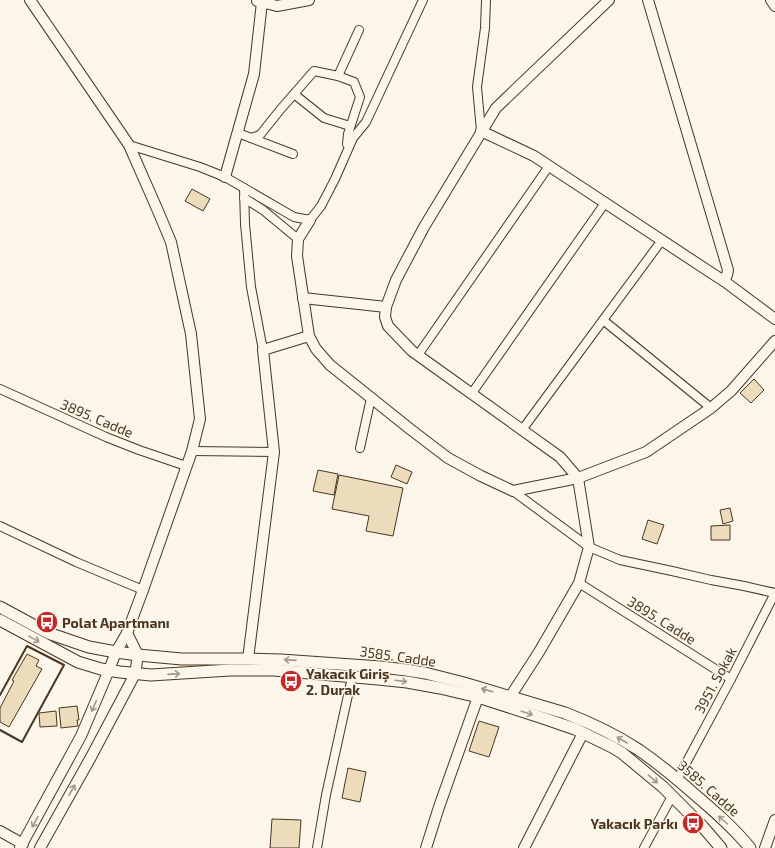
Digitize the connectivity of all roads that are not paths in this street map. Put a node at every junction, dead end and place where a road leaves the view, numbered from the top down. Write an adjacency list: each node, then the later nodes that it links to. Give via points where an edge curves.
1 (30, 0): 17 (street)
2 (309, 0): 8 (street, via 277,6)
3 (423, 0): 18 (street, via 366,122 353,138)
4 (486, 0): 14 (street, via 477,87)
5 (609, 0): 14 (street, via 496,108)
6 (648, 0): 28 (street, via 728,270)
7 (771, 0): 9 (street)
8 (259, 1): 15 (street, via 254,74)
9 (775, 6)
10 (359, 30): 11 (street)
11 (338, 76): 12 (street, via 314,71); 13 (street, via 354,82 360,97)
12 (294, 94): 13 (street, via 324,118); 16 (street, via 260,135)
13 (350, 126): 18 (street)
14 (481, 131): 20 (street, via 534,156); 30 (street, via 421,233 396,280)
15 (238, 133): 16 (street); 21 (street)
16 (251, 138): 19 (street)
17 (129, 145): 21 (street); 43 (street, via 171,242 191,334 200,418)
18 (346, 153): 25 (street, via 321,206)
19 (293, 154)
20 (549, 166): 24 (street); 36 (street)
21 (225, 176): 22 (street)
22 (244, 188): 23 (street); 25 (street, via 294,217)
23 (244, 198): 26 (street); 35 (street, via 251,287)
24 (605, 203): 27 (street); 38 (street)
25 (310, 220): 26 (street)
26 (298, 239): 29 (street, via 296,256)
27 (662, 240): 28 (street); 32 (street)
28 (724, 281): 31 (street)
29 (303, 298): 30 (street); 33 (street)
30 (386, 307): 36 (street, via 385,317 388,326)
31 (775, 319)
32 (603, 320): 40 (street); 41 (street)
33 (309, 336): 35 (street); 39 (street, via 330,365)
34 (775, 341): 40 (street)
35 (263, 350): 44 (street)
36 (418, 355): 38 (street)
37 (0, 389): 45 (street, 3895. Cadde, via 112,439)
38 (472, 393): 41 (street)
39 (371, 398): 42 (street); 47 (street, via 448,458)
40 (711, 408): 46 (street, via 646,452)
41 (522, 430): 46 (street, via 560,457)
42 (360, 448)
43 (192, 451): 44 (street); 45 (street)
44 (274, 452): 58 (street)
45 (186, 466): 51 (street)
46 (578, 478): 47 (street); 49 (street)
47 (513, 491): 49 (street)
48 (0, 526): 51 (street)
49 (589, 547): 50 (street); 52 (street, via 620,560)
50 (579, 584): 62 (street, 3895. Cadde); 63 (street)
51 (143, 590): 55 (street)
52 (775, 593): 62 (street, 3951. Sokak)
53 (0, 607): 56 (main road, 3585. Cadde, via 48,632 89,647)
54 (0, 620): 59 (main road, 3585. Cadde, one-way to 59, via 78,662)
55 (127, 633): 56 (street); 57 (street)
56 (116, 652): 57 (main road, 3585. Cadde); 59 (street)
57 (138, 655): 58 (main road, 3585. Cadde, via 182,659); 60 (street)
58 (248, 659): 63 (main road, 3585. Cadde, one-way to 58, via 406,670)
59 (109, 670): 60 (main road, 3585. Cadde); 70 (street, one-way to 70, via 81,736)
60 (135, 674): 61 (main road, 3585. Cadde, one-way to 61, via 274,670); 71 (street, one-way to 60)
61 (352, 677): 64 (main road, 3585. Cadde, one-way to 64, via 407,682); 72 (street)
62 (731, 679): 66 (street, 3951. Sokak)
63 (510, 696): 66 (main road, 3585. Cadde, one-way to 63, via 639,750 602,728 565,713)
64 (478, 697): 65 (main road, 3585. Cadde, one-way to 65); 73 (street)
65 (583, 733): 67 (main road, 3585. Cadde, one-way to 67, via 622,753); 74 (street)
66 (677, 780): 77 (main road, 3585. Cadde, one-way to 66, via 738,833)
67 (672, 796): 75 (street); 76 (main road, 3585. Cadde)
68 (775, 820): 78 (street)
69 (0, 831): 70 (street)
70 (21, 846)
71 (40, 848)
72 (317, 848)
73 (426, 848)
74 (524, 848)
75 (644, 848)
76 (721, 848)
77 (750, 848)
78 (765, 848)

